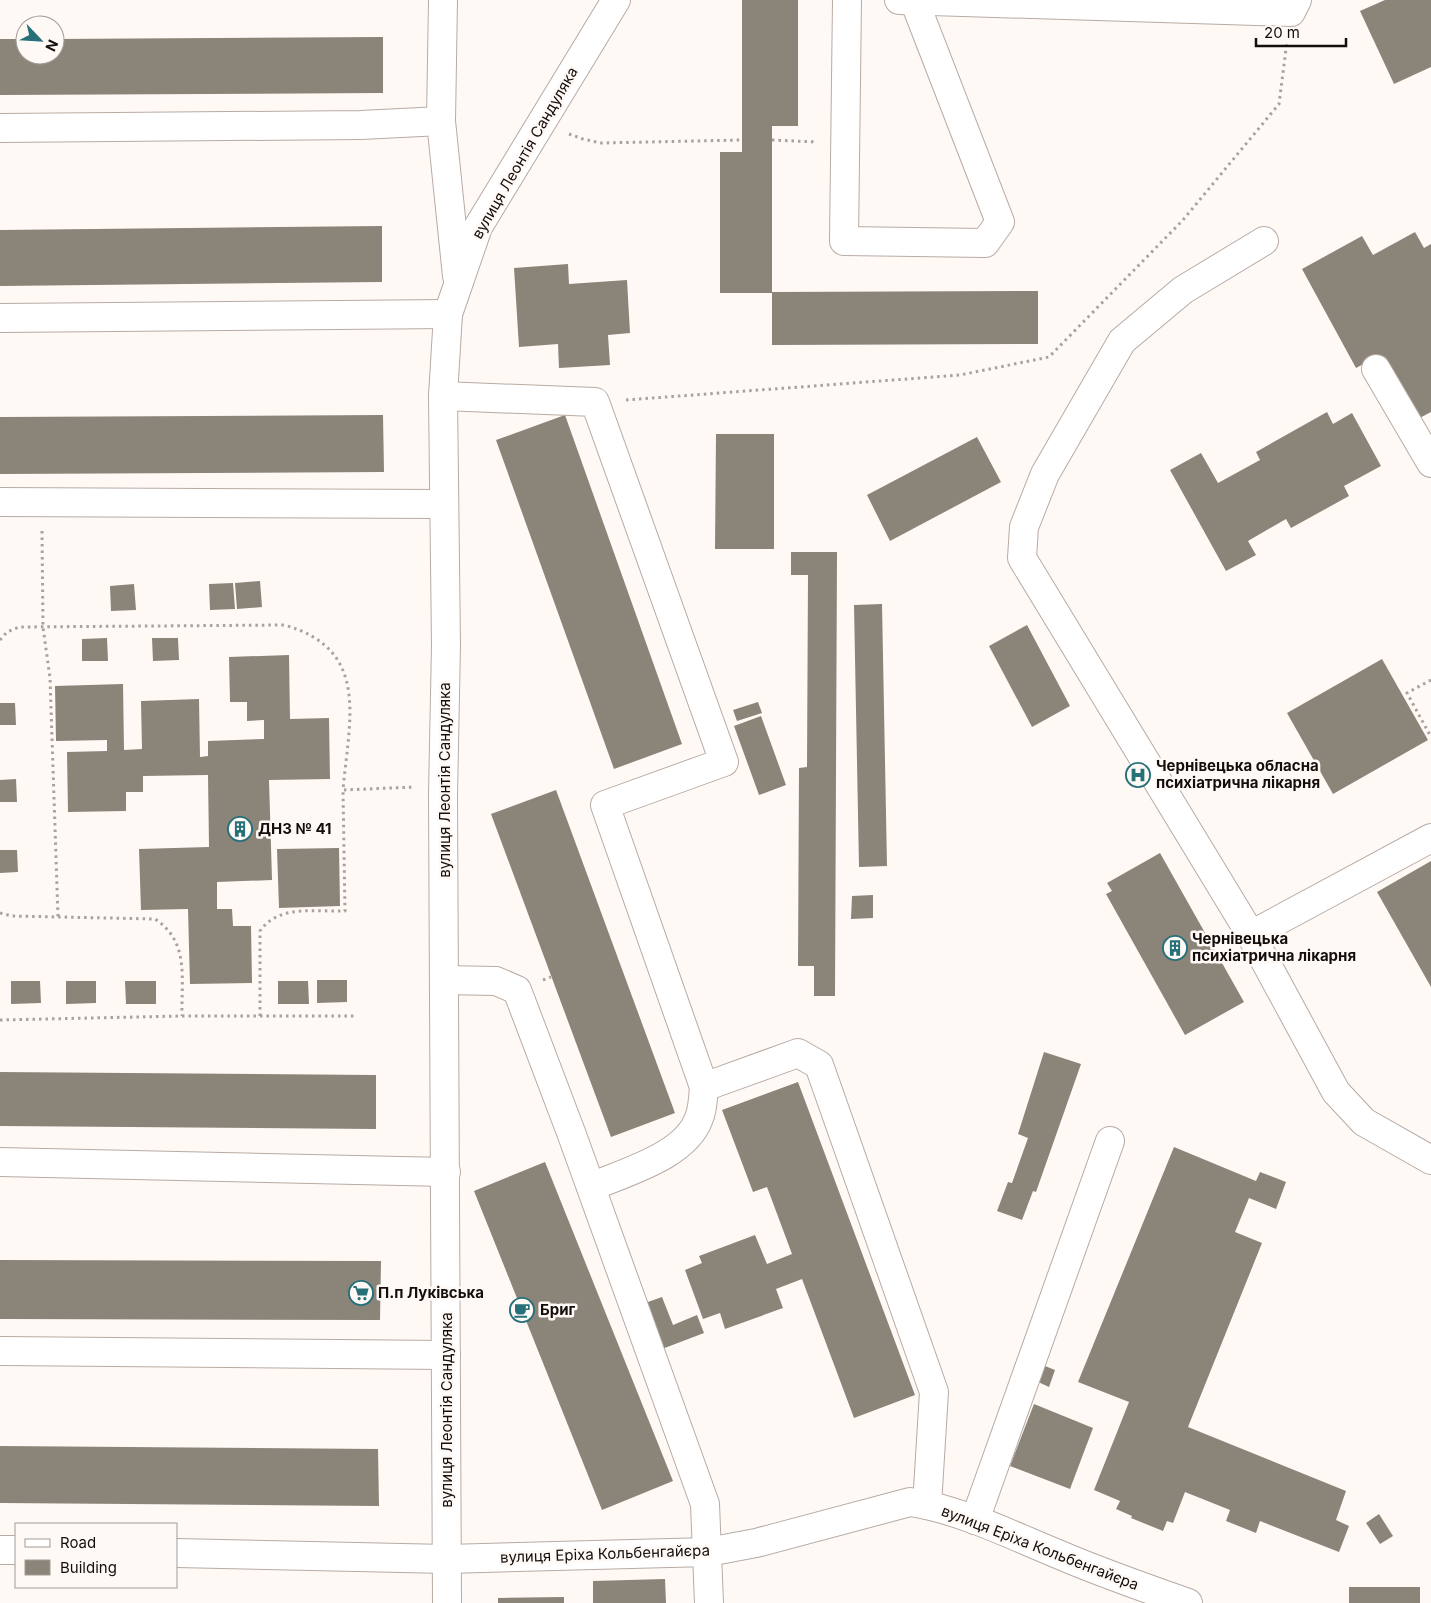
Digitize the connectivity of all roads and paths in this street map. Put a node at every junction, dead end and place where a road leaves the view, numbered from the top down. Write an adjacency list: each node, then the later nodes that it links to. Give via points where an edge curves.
1 (444, 0): 7 (street)
2 (616, 0): 8 (street, вулиця Леонтія Сандуляка)
3 (848, 0): 12 (street)
4 (899, 0): 5 (street)
5 (914, 0): 6 (street); 12 (street, via 1000,222 984,243 844,241)
6 (1294, 6): 19 (path, via 1279,104 1183,220 1049,356 960,375)
7 (441, 121): 9 (street, via 361,125); 14 (street)
8 (542, 122): 10 (path, via 601,143); 14 (street, вулиця Леонтія Сандуляка, via 478,227)
9 (0, 128)
10 (742, 140)
11 (772, 140): 12 (path)
12 (845, 143)
13 (1264, 241): 33 (street, via 1183,290 1122,341 1045,474 1024,527 1022,558)
14 (458, 283): 15 (street, вулиця Леонтія Сандуляка)
15 (448, 314): 16 (street); 18 (street, вулиця Леонтія Сандуляка)
16 (0, 318)
17 (1376, 370): 20 (street)
18 (443, 396): 19 (street); 23 (street, вулиця Леонтія Сандуляка)
19 (595, 402): 39 (street, via 724,762 605,805)
20 (1431, 463)
21 (0, 502): 22 (street)
22 (42, 502): 23 (street); 24 (path)
23 (444, 504): 28 (street, вулиця Леонтія Сандуляка)
24 (43, 627): 25 (path, via 20,627 7,632); 29 (path, via 284,624 305,630 329,648 349,682); 32 (path, via 50,678)
25 (0, 640)
26 (1431, 680): 27 (path, via 1407,694)
27 (1431, 737)
28 (444, 786): 29 (path); 34 (street, вулиця Леонтія Сандуляка)
29 (344, 790): 36 (path, via 345,911 288,912 268,920 260,931)
30 (1431, 838): 33 (street)
31 (0, 913): 32 (path)
32 (58, 917): 35 (path, via 155,919 165,926 175,937 181,954)
33 (1251, 935): 41 (street, via 1336,1092 1364,1122)
34 (444, 980): 43 (street, вулиця Леонтія Сандуляка); 44 (street, via 496,980 517,990)
35 (182, 1016): 36 (path); 38 (path)
36 (260, 1016): 37 (path)
37 (357, 1016)
38 (0, 1020)
39 (704, 1088): 44 (street, via 699,1119 684,1143); 47 (street, via 798,1053 818,1065 934,1392)
40 (1110, 1141): 48 (street)
41 (1431, 1160)
42 (0, 1162): 43 (street)
43 (446, 1172): 46 (street, вулиця Леонтія Сандуляка)
44 (590, 1187): 51 (street, via 705,1504)
45 (0, 1351): 46 (street)
46 (446, 1355): 53 (street, вулиця Леонтія Сандуляка)
47 (928, 1505): 48 (street, вулиця Еріха Кольбенгайєра); 51 (street, вулиця Еріха Кольбенгайєра, via 910,1502 756,1543)
48 (975, 1520): 56 (street, вулиця Еріха Кольбенгайєра, via 1101,1573)
49 (0, 1550): 50 (street)
50 (15, 1550)
51 (708, 1552): 53 (street, вулиця Еріха Кольбенгайєра); 55 (street)
52 (178, 1553): 53 (street, вулиця Еріха Кольбенгайєра)
53 (447, 1559): 54 (street, вулиця Леонтія Сандуляка)
54 (447, 1603)
55 (709, 1603)
56 (1188, 1603)

